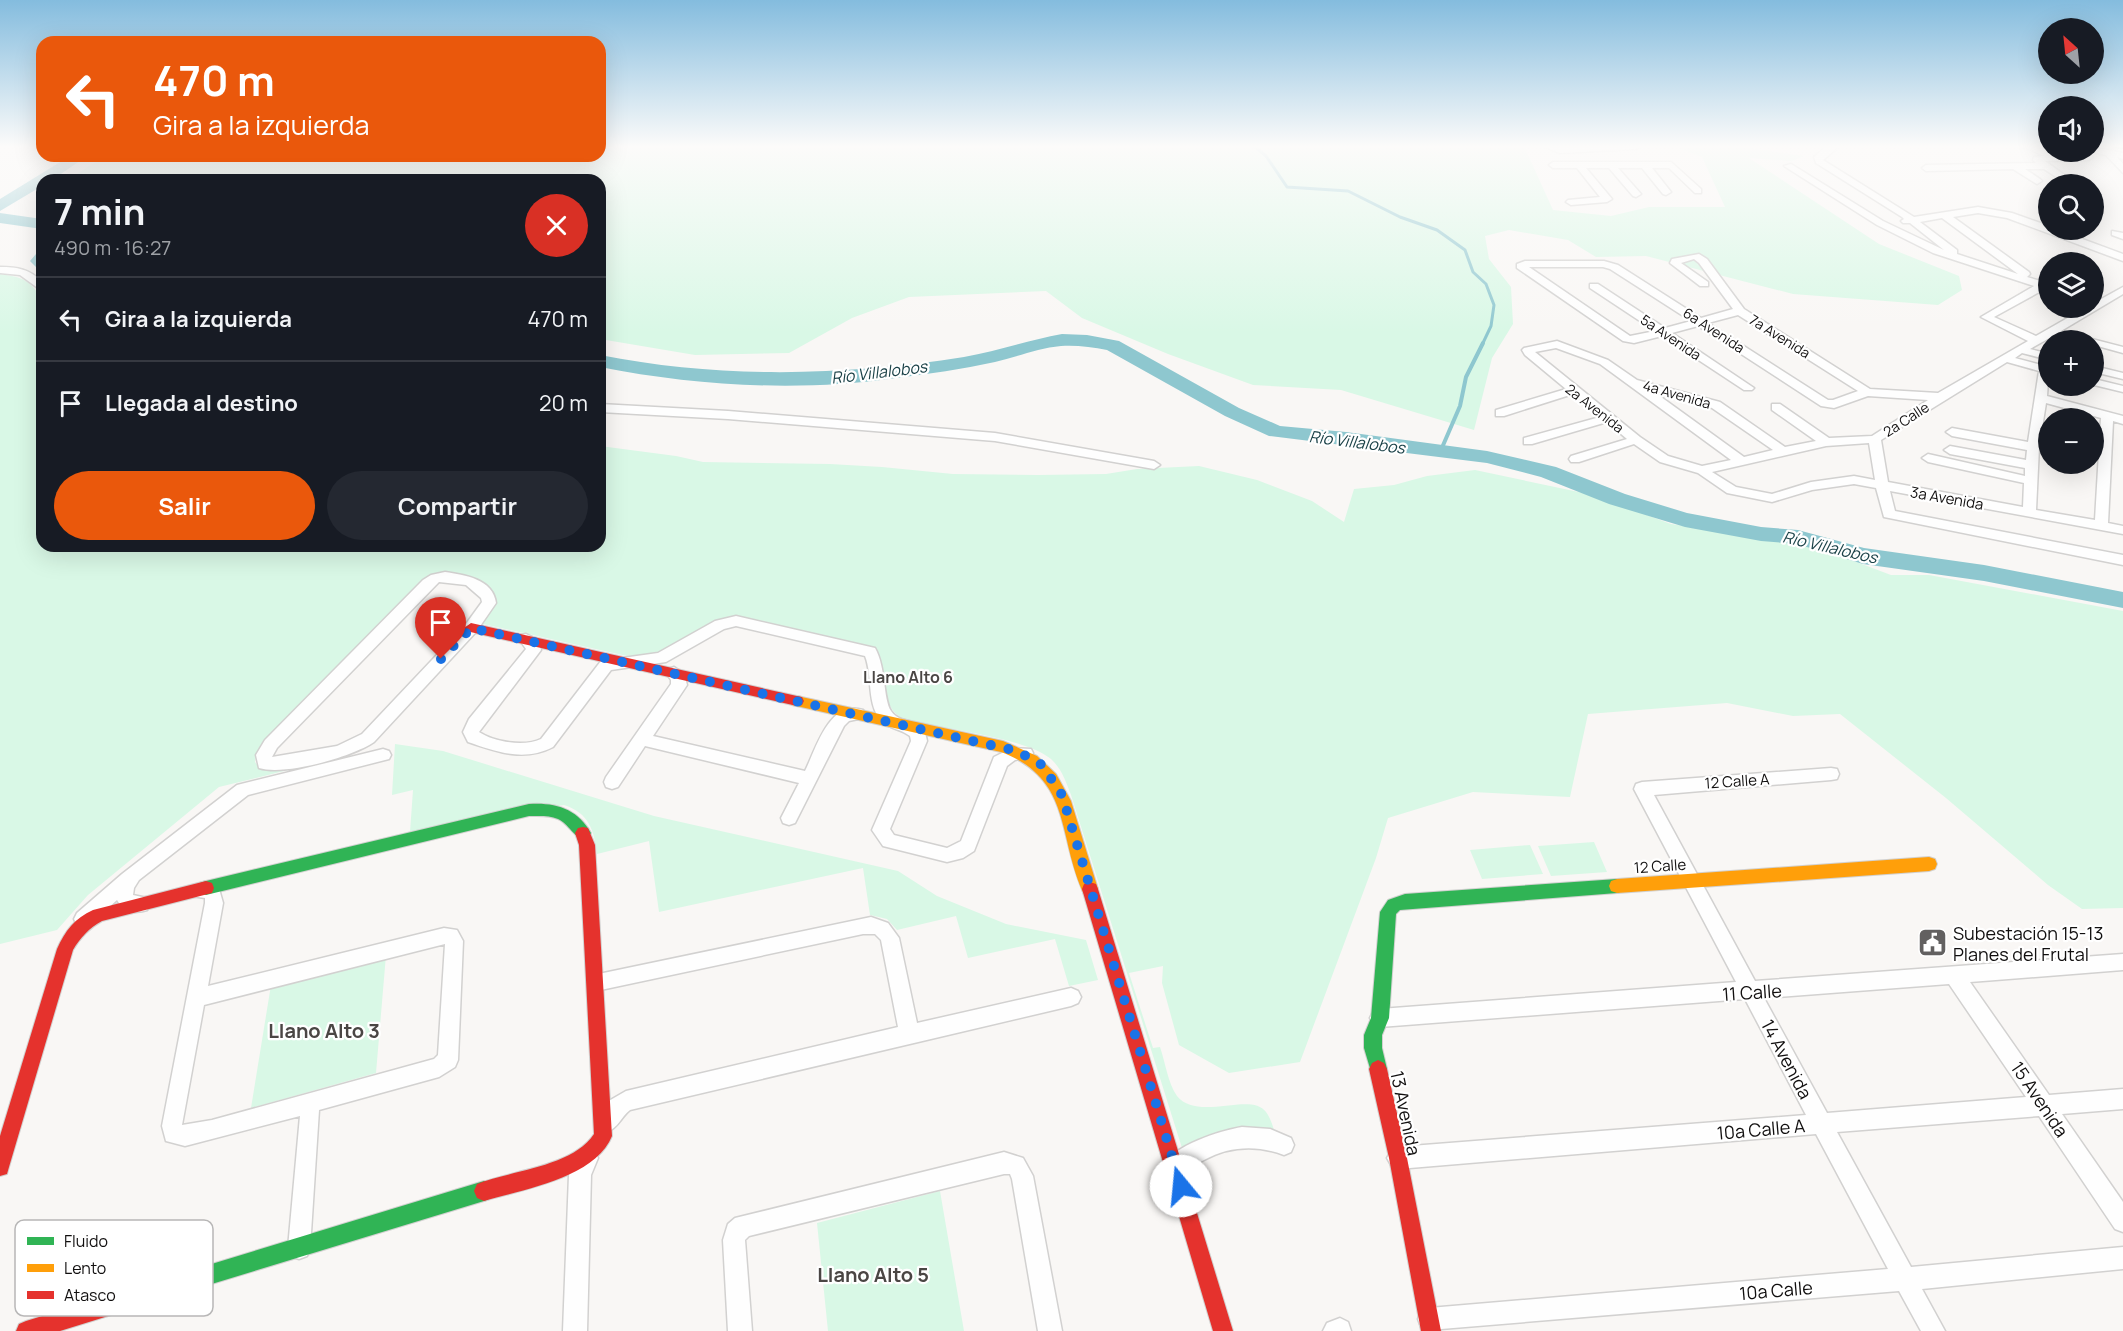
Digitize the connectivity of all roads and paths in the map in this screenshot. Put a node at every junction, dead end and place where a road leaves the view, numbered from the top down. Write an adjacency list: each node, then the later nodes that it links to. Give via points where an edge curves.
1 (1856, 208): 5 (street)
2 (1892, 208): 4 (street)
3 (1944, 215): 4 (street); 6 (street, via 1978,210); 12 (street)
4 (1911, 220): 5 (street); 8 (street)
5 (1880, 223): 8 (street, via 1937,251)
6 (2038, 224)
7 (2079, 240): 9 (street)
8 (1962, 258): 12 (street)
9 (2123, 258)
10 (0, 270): 11 (street, via 24,271)
11 (36, 280)
12 (2037, 283): 20 (street, via 2039,288 1986,317)
13 (1704, 284): 16 (street, 7a Avenida, via 1675,263 1695,256 1708,264)
14 (1594, 286): 19 (street, 5a Avenida)
15 (2123, 291): 18 (street, 2a Calle)
16 (1740, 311): 17 (street); 34 (street, 7a Avenida)
17 (1702, 322): 19 (street); 19 (street, 6a Avenida, via 1614,267 1521,266 1624,338 1634,340); 34 (street, 6a Avenida, via 1821,401 1834,404)
18 (2055, 330)
19 (1665, 332): 31 (street, 5a Avenida)
20 (2037, 340): 22 (street, 2a Calle)
21 (2104, 345): 23 (street)
22 (2022, 350): 24 (street, 2a Calle); 25 (street)
23 (2123, 350)
24 (2007, 359): 26 (street); 35 (street, 2a Calle)
25 (2038, 359)
26 (2038, 364)
27 (2104, 371): 28 (street)
28 (2123, 376)
29 (1631, 381): 33 (street, 2a Avenida, via 1612,366 1562,345 1530,348 1529,353); 49 (street, 4a Avenida, via 1716,405); 53 (street)
30 (2104, 384): 32 (street)
31 (1748, 388)
32 (2123, 389)
33 (1572, 391): 39 (street); 41 (street, 2a Avenida)
34 (1867, 392): 35 (street)
35 (1940, 397): 44 (street, 2a Calle)
36 (2041, 398): 40 (street); 48 (street)
37 (1776, 407): 47 (street)
38 (606, 408): 54 (street, via 995,437)
39 (1500, 413)
40 (2107, 415): 42 (street); 60 (street)
41 (1608, 418): 45 (street); 46 (street, 2a Avenida)
42 (2123, 420)
43 (1952, 432): 48 (street)
44 (1875, 439): 47 (street, 2a Calle); 58 (street)
45 (1528, 441)
46 (1636, 441): 52 (street); 56 (street, 2a Avenida, via 1664,459)
47 (1826, 442): 49 (street, 2a Calle)
48 (2032, 447): 55 (street)
49 (1782, 450): 53 (street, 2a Calle)
50 (1950, 450): 55 (street)
51 (1928, 458): 57 (street)
52 (1575, 459)
53 (1740, 460): 56 (street, 2a Calle)
54 (1154, 465)
55 (2032, 465): 57 (street)
56 (1702, 470): 58 (street, 3a Avenida, via 1732,490 1772,498 1844,480)
57 (2031, 481): 59 (street)
58 (1882, 486): 59 (street, 3a Avenida); 62 (street, via 1889,514)
59 (2029, 512): 60 (street, 3a Avenida)
60 (2101, 526): 61 (street, 3a Avenida)
61 (2123, 530)
62 (2123, 560)
63 (471, 628): 63 (street, via 362,743 275,764 264,762 271,744 432,580 445,577 470,581 488,596 489,603); 64 (street)
64 (526, 639): 65 (street); 65 (street, via 534,650 475,723 471,732 474,738 525,750 540,747 547,743 603,667 615,662)
65 (629, 663): 66 (street); 68 (street, via 667,656 720,625 736,621 863,648 873,657 883,712)
66 (674, 673): 67 (street); 69 (street, via 679,685)
67 (857, 714): 68 (street); 73 (street, via 840,719)
68 (902, 724): 70 (street); 70 (street, via 918,733 919,741 881,830 889,841 940,853 966,849 1000,762 1012,754)
69 (641, 739): 73 (street); 74 (street)
70 (1025, 753): 100 (street, via 1042,765 1062,795)
71 (383, 755): 78 (street, via 243,790)
72 (1831, 774): 75 (street, 12 Calle A)
73 (809, 779): 76 (street)
74 (612, 782)
75 (1643, 788): 79 (street, 14 Avenida)
76 (789, 818)
77 (1929, 864): 79 (street, 12 Calle)
78 (133, 875): 81 (street, via 123,897); 83 (street)
79 (1692, 881): 82 (street, 12 Calle, via 1405,901); 87 (street, 14 Avenida)
80 (191, 891): 81 (street); 86 (street, via 519,812 552,809 573,819 586,839); 89 (street, via 210,891 214,903)
81 (141, 904): 83 (street, via 94,916)
82 (1394, 905): 90 (street, 13 Avenida, via 1388,912)
83 (76, 928): 101 (street, via 65,949)
84 (2123, 962): 85 (street, 11 Calle)
85 (1955, 976): 87 (street, 11 Calle); 94 (street, 15 Avenida)
86 (596, 982): 91 (street, via 877,925 890,938); 96 (street)
87 (1751, 992): 90 (street, 11 Calle); 95 (street, 14 Avenida)
88 (1071, 997): 91 (street)
89 (196, 998): 93 (street, via 173,1134 195,1134); 93 (street, via 451,936 454,941 448,1060 439,1067)
90 (1380, 1018): 99 (street, 13 Avenida, via 1373,1048)
91 (909, 1034): 96 (street, via 621,1103)
92 (2123, 1099): 94 (street, 10a Calle A)
93 (298, 1105): 103 (street, via 308,1106 310,1115)
94 (2044, 1105): 95 (street, 10a Calle A); 102 (street, 15 Avenida)
95 (1822, 1124): 99 (street, 10a Calle A); 106 (street, 14 Avenida)
96 (604, 1129): 98 (street, via 602,1140)
97 (1284, 1145): 100 (street, via 1256,1136 1236,1138 1209,1146)
98 (589, 1155): 103 (street, via 572,1164); 110 (street, via 580,1175)
99 (1398, 1158): 108 (street, 13 Avenida)
100 (1175, 1166): 113 (street)
101 (0, 1167)
102 (2123, 1221)
103 (298, 1248): 105 (street)
104 (2123, 1258): 106 (street, 10a Calle)
105 (213, 1274)
106 (1905, 1279): 108 (street, 10a Calle); 114 (street, 14 Avenida)
107 (75, 1316): 109 (street)
108 (1430, 1325)
109 (26, 1331)
110 (575, 1331)
111 (741, 1331): 112 (street, via 734,1240 743,1226 1010,1163 1020,1169 1022,1176)
112 (1050, 1331)
113 (1223, 1331)
114 (1933, 1331)

